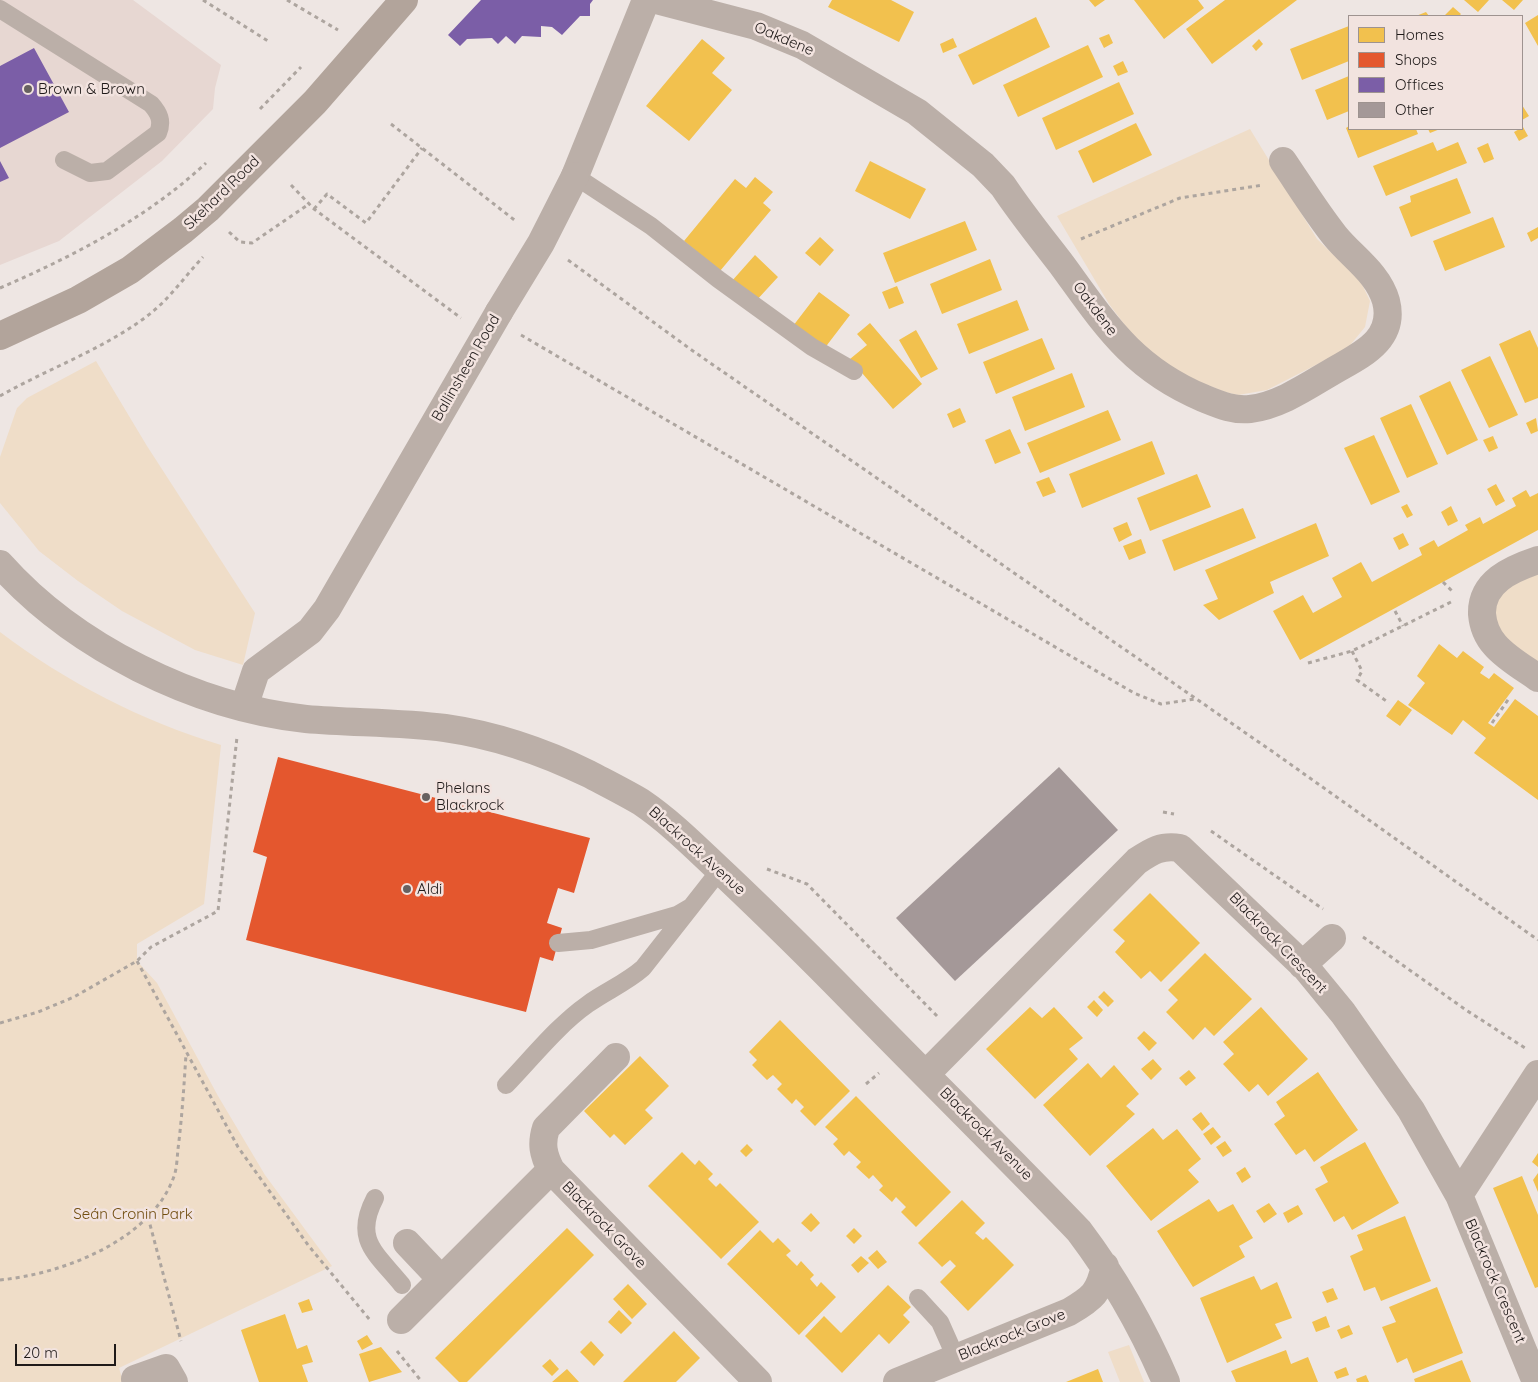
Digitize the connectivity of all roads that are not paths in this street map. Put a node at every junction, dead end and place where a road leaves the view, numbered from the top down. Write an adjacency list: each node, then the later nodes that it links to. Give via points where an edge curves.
1 (404, 0): 8 (main road, Skehard Road, via 315,102 183,230 130,270 78,300)
2 (646, 0): 7 (street, Ballinsheen Road)
3 (656, 0): 6 (street, Oakdene, via 756,26 802,45 917,112 983,165 1003,186 1123,345 1156,374 1233,409 1278,402 1366,353 1379,339 1387,319 1382,291 1370,273 1335,236)
4 (0, 9): 5 (lane, via 151,104 158,112 158,133 107,171 90,173)
5 (64, 160)
6 (1289, 171)
7 (574, 176): 9 (lane, via 651,226 812,347); 13 (street, Ballinsheen Road, bridge, via 541,243 327,609 310,631 256,671)
8 (0, 336)
9 (854, 371)
10 (1538, 560): 12 (street, via 1503,576 1482,599 1483,621 1490,639)
11 (0, 564): 13 (street, Blackrock Avenue, via 38,602 120,659)
12 (1538, 678)
13 (241, 719): 14 (street, Blackrock Avenue, via 305,719 445,728 515,744 586,773 639,801)
14 (720, 870): 15 (lane); 20 (street, Blackrock Avenue)
15 (694, 905): 17 (lane, via 678,915 591,940); 22 (lane, via 643,968 588,1004)
16 (1332, 938): 18 (street)
17 (558, 943)
18 (1302, 965): 20 (street, Blackrock Crescent, via 1180,848 1166,846 1154,849 1137,860); 24 (street, Blackrock Crescent, via 1343,1013 1398,1089)
19 (616, 1057): 23 (street, Blackrock Grove, via 546,1128 542,1143)
20 (926, 1074): 27 (street, Blackrock Avenue, via 1080,1231)
21 (1538, 1074): 24 (street)
22 (506, 1084)
23 (551, 1170): 28 (street); 35 (street, Blackrock Grove)
24 (1459, 1194): 38 (street, Blackrock Crescent)
25 (375, 1198): 29 (lane, via 364,1225 366,1236)
26 (408, 1243): 28 (street)
27 (1105, 1266): 32 (street, Blackrock Grove, via 1095,1295 1086,1302); 37 (street, Blackrock Avenue, via 1143,1328)
28 (442, 1279): 31 (street)
29 (402, 1285)
30 (918, 1298): 32 (lane, via 940,1322)
31 (402, 1332)
32 (956, 1358): 36 (street, Blackrock Grove)
33 (134, 1379): 34 (street, via 166,1368)
34 (174, 1382)
35 (758, 1382)
36 (897, 1382)
37 (1166, 1382)
38 (1536, 1382)

